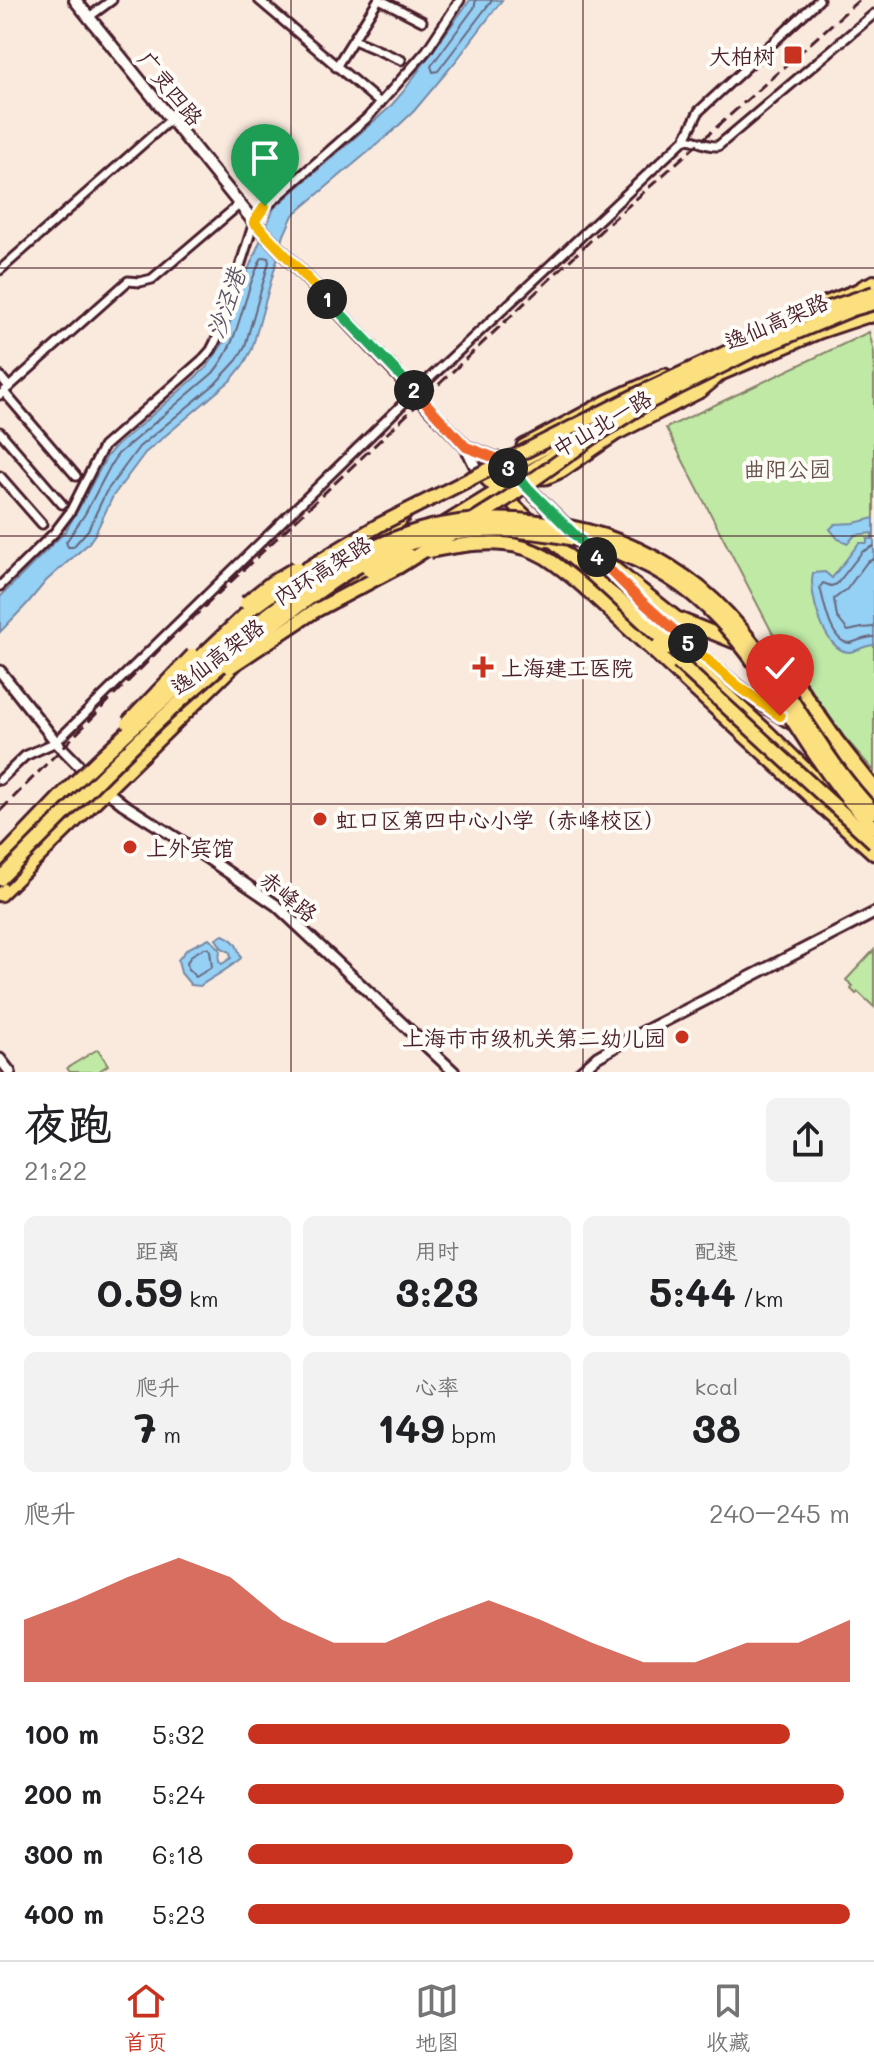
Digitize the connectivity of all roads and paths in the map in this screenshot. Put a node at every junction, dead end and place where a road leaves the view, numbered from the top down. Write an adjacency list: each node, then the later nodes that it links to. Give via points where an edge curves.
1 (75, 0): 8 (main road, 广灵四路)
2 (112, 0): 8 (street)
3 (259, 0): 12 (street)
4 (380, 0): 9 (street); 10 (street)
5 (460, 0): 13 (street, via 427,50)
6 (819, 0): 15 (street, via 699,111)
7 (874, 14): 15 (street, via 718,146)
8 (89, 17): 14 (main road, 广灵四路)
9 (422, 21)
10 (354, 40): 11 (street); 12 (street)
11 (401, 60)
12 (336, 67): 13 (street)
13 (380, 103): 17 (street, via 265,206)
14 (171, 119): 16 (main road, 广灵四路); 18 (street)
15 (685, 139): 25 (street)
16 (240, 204): 17 (main road, 广灵四路); 24 (street, via 152,279 128,281)
17 (257, 225): 25 (main road, 广灵四路); 41 (street, via 211,350 103,447 70,512)
18 (0, 270)
19 (874, 276): 20 (main road, 中山北一路)
20 (868, 287): 23 (main road, 中山北一路); 46 (highway, 逸仙高架路, bridge, via 620,403 379,525 252,608)
21 (873, 312): 34 (main road, 中山北一路, via 721,374 701,391 616,434 562,471); 60 (highway, 逸仙高架路, bridge, via 853,309 645,404 505,500 280,633 215,678)
22 (0, 376): 24 (street)
23 (646, 384): 28 (main road, 中山北一路); 29 (main road, 中山北一路)
24 (4, 392): 33 (street)
25 (415, 392): 27 (main road, 广灵四路); 45 (street)
26 (0, 432): 37 (street)
27 (466, 447): 29 (main road, 广灵四路); 31 (main road, 广灵四路)
28 (538, 452): 29 (main road); 30 (main road, 中山北一路)
29 (501, 458): 30 (main road); 31 (main road, 中山北一路)
30 (508, 469): 31 (main road, 中山北一路); 34 (main road)
31 (478, 471): 35 (main road); 36 (main road, 中山北一路)
32 (0, 476): 38 (street)
33 (76, 476)
34 (519, 479): 35 (main road, 中山北一路); 40 (main road)
35 (498, 491): 39 (main road); 43 (main road, 中山北一路)
36 (413, 502): 47 (main road, 中山北一路, via 394,529 271,596 205,649); 50 (highway, bridge, via 271,583 238,610)
37 (62, 504)
38 (42, 524)
39 (552, 541): 42 (main road); 43 (main road, via 493,535 446,539 357,581)
40 (592, 551): 49 (highway, via 676,618 763,653 788,671); 52 (main road, via 728,678 828,748)
41 (0, 586)
42 (603, 586): 55 (main road); 56 (highway, bridge, via 635,624)
43 (326, 589): 51 (main road, 中山北一路, via 227,672); 53 (highway, bridge, via 407,555 451,546 503,543 544,556); 55 (highway, 内环高架路, bridge, via 395,548 474,531 542,532 597,544 642,562 694,596 725,626); 60 (highway, 内环高架路, bridge, via 257,636 152,726)
44 (0, 671): 45 (street, 赤峰路)
45 (56, 742): 47 (street, 赤峰路); 48 (street, via 25,756)
46 (110, 747): 50 (highway, 内环高架路, bridge); 54 (highway, 内环高架路, bridge, via 276,607 370,548 421,529 540,521 584,530 646,553 700,588 744,630)
47 (83, 770): 51 (street, 赤峰路); 57 (main road, 中山北一路)
48 (0, 780)
49 (874, 788)
50 (67, 790): 59 (highway, 内环高架路)
51 (106, 791): 61 (main road, 中山北一路); 65 (street, 赤峰路, via 276,905)
52 (874, 802)
53 (823, 808): 55 (main road); 58 (main road)
54 (874, 812)
55 (872, 830)
56 (874, 842)
57 (0, 854)
58 (874, 854)
59 (0, 860)
60 (0, 882)
61 (0, 895)
62 (874, 913): 66 (street, via 618,1045)
63 (0, 1059): 64 (street)
64 (10, 1072)
65 (454, 1072)
66 (580, 1072)

